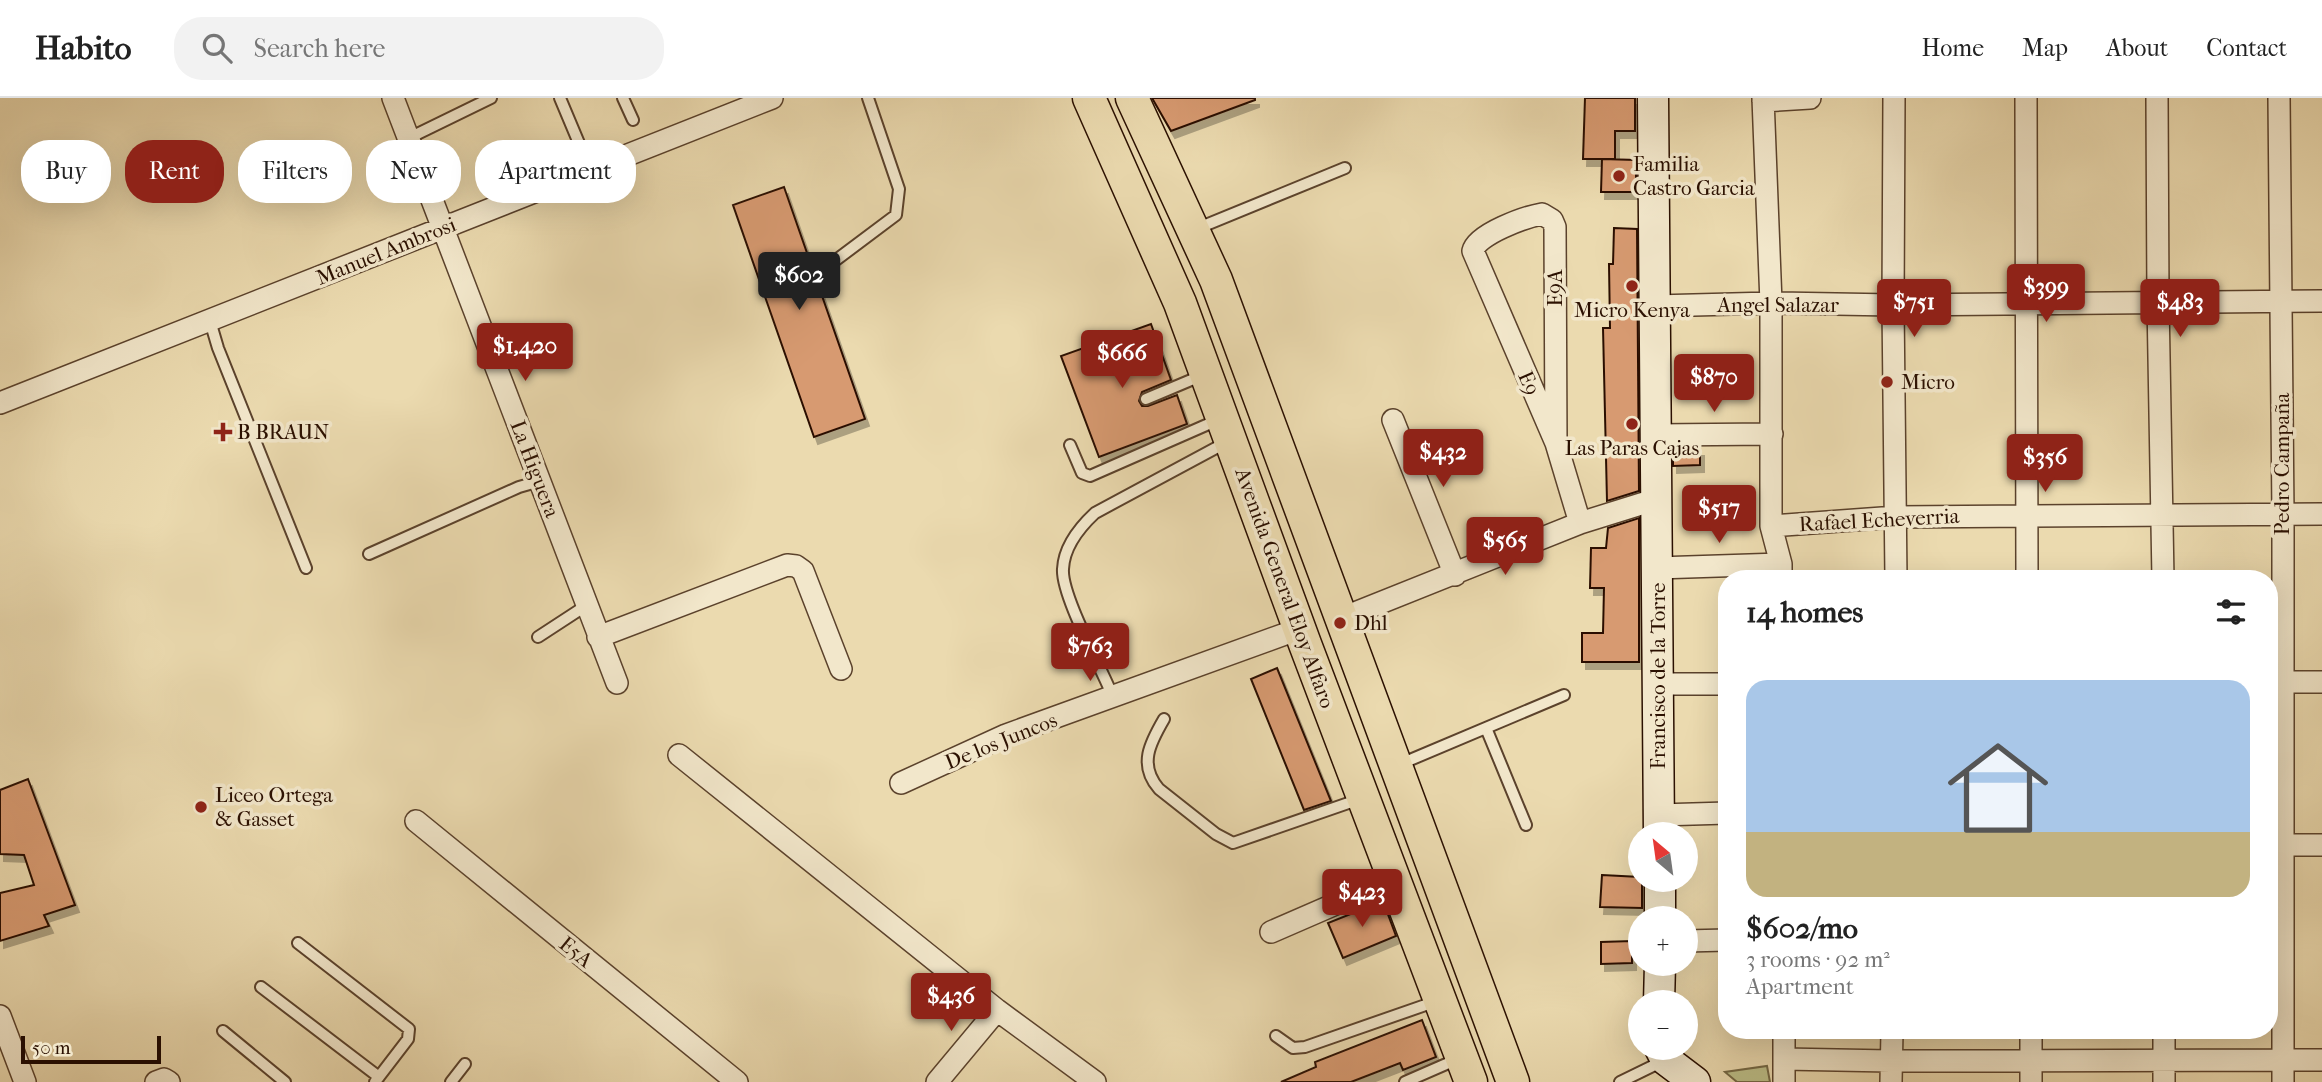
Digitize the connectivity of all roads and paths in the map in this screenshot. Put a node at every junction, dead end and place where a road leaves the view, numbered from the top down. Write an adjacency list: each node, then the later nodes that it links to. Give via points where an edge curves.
1 (393, 98): 17 (street, La Higuera)
2 (491, 98): 17 (lane)
3 (560, 98): 18 (lane)
4 (622, 98): 16 (lane)
5 (772, 98): 20 (street, Manuel Ambrosi)
6 (868, 98): 23 (lane, via 899,190 896,215)
7 (1089, 98): 32 (main road, Avenida General Eloy Alfaro)
8 (1132, 98): 21 (main road, Avenida General Eloy Alfaro)
9 (1653, 98): 30 (street, Francisco de la Torre)
10 (1810, 98): 15 (street)
11 (1894, 98): 29 (street)
12 (2026, 98): 28 (street)
13 (2157, 98): 25 (street)
14 (2279, 98): 26 (street, Pedro Campaña)
15 (1763, 99): 27 (street)
16 (633, 120)
17 (409, 138): 20 (street, La Higuera)
18 (578, 140)
19 (1345, 167): 21 (lane)
20 (444, 228): 31 (street, Manuel Ambrosi); 41 (street, La Higuera)
21 (1194, 230): 60 (main road, Avenida General Eloy Alfaro)
22 (1474, 245): 39 (street, E9, via 1474,259); 39 (street, E9A, via 1536,215 1548,215 1555,226)
23 (832, 263)
24 (2322, 301): 26 (street, Angel Salazar)
25 (2158, 302): 26 (street, Angel Salazar); 28 (street, Angel Salazar); 46 (street)
26 (2281, 302): 43 (street, Pedro Campaña)
27 (1771, 303): 29 (street, Angel Salazar); 30 (street, Angel Salazar); 37 (street)
28 (2026, 304): 29 (street, Angel Salazar); 45 (street)
29 (1893, 305): 47 (street)
30 (1655, 306): 38 (street, Francisco de la Torre)
31 (209, 321): 34 (street, Manuel Ambrosi); 51 (lane)
32 (1206, 373): 33 (lane); 36 (main road, Avenida General Eloy Alfaro)
33 (1146, 399)
34 (0, 403)
35 (1393, 420): 58 (street)
36 (1226, 429): 40 (lane, via 1090,476 1082,473); 61 (main road, Avenida General Eloy Alfaro); 72 (lane, via 1095,513 1079,527 1070,547 1063,569 1068,594)
37 (1772, 434): 38 (street); 49 (street)
38 (1656, 435): 42 (street, Francisco de la Torre)
39 (1556, 443): 48 (street, E9)
40 (1069, 445)
41 (540, 481): 50 (lane); 59 (street, La Higuera)
42 (1657, 499): 48 (street); 52 (street, Francisco de la Torre)
43 (2283, 514): 44 (street, Rafael Echeverria); 46 (street, Rafael Echeverria); 62 (street, Pedro Campaña)
44 (2322, 514)
45 (2027, 515): 46 (street, Rafael Echeverria); 47 (street, Rafael Echeverria); 56 (street)
46 (2163, 516): 57 (street)
47 (1896, 517): 49 (street, Rafael Echeverria); 55 (street)
48 (1580, 523): 58 (street)
49 (1771, 526): 54 (street)
50 (369, 554)
51 (306, 568)
52 (1657, 568): 53 (street); 69 (street, Francisco de la Torre)
53 (1740, 570)
54 (1781, 570)
55 (1896, 570)
56 (2027, 570)
57 (2163, 570)
58 (1455, 575): 60 (street)
59 (587, 605): 63 (lane); 64 (street, La Higuera)
60 (1340, 619): 76 (main road, Avenida General Eloy Alfaro)
61 (1299, 629): 72 (street, De los Juncos); 78 (main road, Avenida General Eloy Alfaro)
62 (2278, 634)
63 (538, 637)
64 (598, 637): 65 (street, via 787,565 796,566 803,571); 68 (street, La Higuera)
65 (841, 669)
66 (2278, 682): 67 (street)
67 (2322, 682)
68 (618, 684)
69 (1659, 684): 70 (street); 81 (street, Francisco de la Torre)
70 (1718, 684)
71 (1564, 695): 74 (lane)
72 (1113, 697): 77 (street, De los Juncos, via 1006,735)
73 (1164, 719): 78 (lane, via 1148,747 1152,781 1233,844)
74 (1486, 728): 76 (lane); 83 (lane)
75 (679, 755): 94 (street)
76 (1395, 766): 120 (main road, Avenida General Eloy Alfaro)
77 (901, 783)
78 (1363, 798): 86 (main road, Avenida General Eloy Alfaro)
79 (1718, 815): 82 (street)
80 (416, 821): 116 (street, E5A)
81 (1659, 822)
82 (1676, 822)
83 (1526, 824)
84 (2278, 845): 85 (street)
85 (2322, 845)
86 (1393, 879): 88 (street); 93 (main road, Avenida General Eloy Alfaro)
87 (2278, 910): 109 (street, Pedro Campaña)
88 (1271, 932)
89 (1718, 940): 90 (street)
90 (1698, 941)
91 (298, 943): 112 (lane, via 410,1031)
92 (261, 987): 112 (lane)
93 (1440, 1000): 97 (lane, via 1305,1047 1293,1048); 108 (main road, Avenida General Eloy Alfaro)
94 (997, 1010): 117 (street); 118 (street)
95 (0, 1016): 113 (street)
96 (223, 1031): 114 (lane)
97 (1276, 1036)
98 (1784, 1039): 102 (street)
99 (1892, 1039): 110 (street)
100 (2031, 1039): 103 (street)
101 (2164, 1039): 111 (street)
102 (1784, 1059): 110 (street); 123 (street)
103 (2031, 1059): 110 (street); 111 (street); 124 (street)
104 (1654, 1060): 121 (lane)
105 (1670, 1060): 122 (street)
106 (2322, 1060): 109 (street)
107 (465, 1064): 115 (lane)
108 (1466, 1070): 119 (lane)
109 (2283, 1071): 111 (street)
110 (1891, 1072)
111 (2164, 1072)
112 (377, 1079)
113 (25, 1082)
114 (285, 1082)
115 (451, 1082)
116 (737, 1082)
117 (937, 1082)
118 (1095, 1082)
119 (1405, 1082)
120 (1513, 1082)
121 (1620, 1082)
122 (1695, 1082)
123 (1784, 1082)
124 (2031, 1082)

